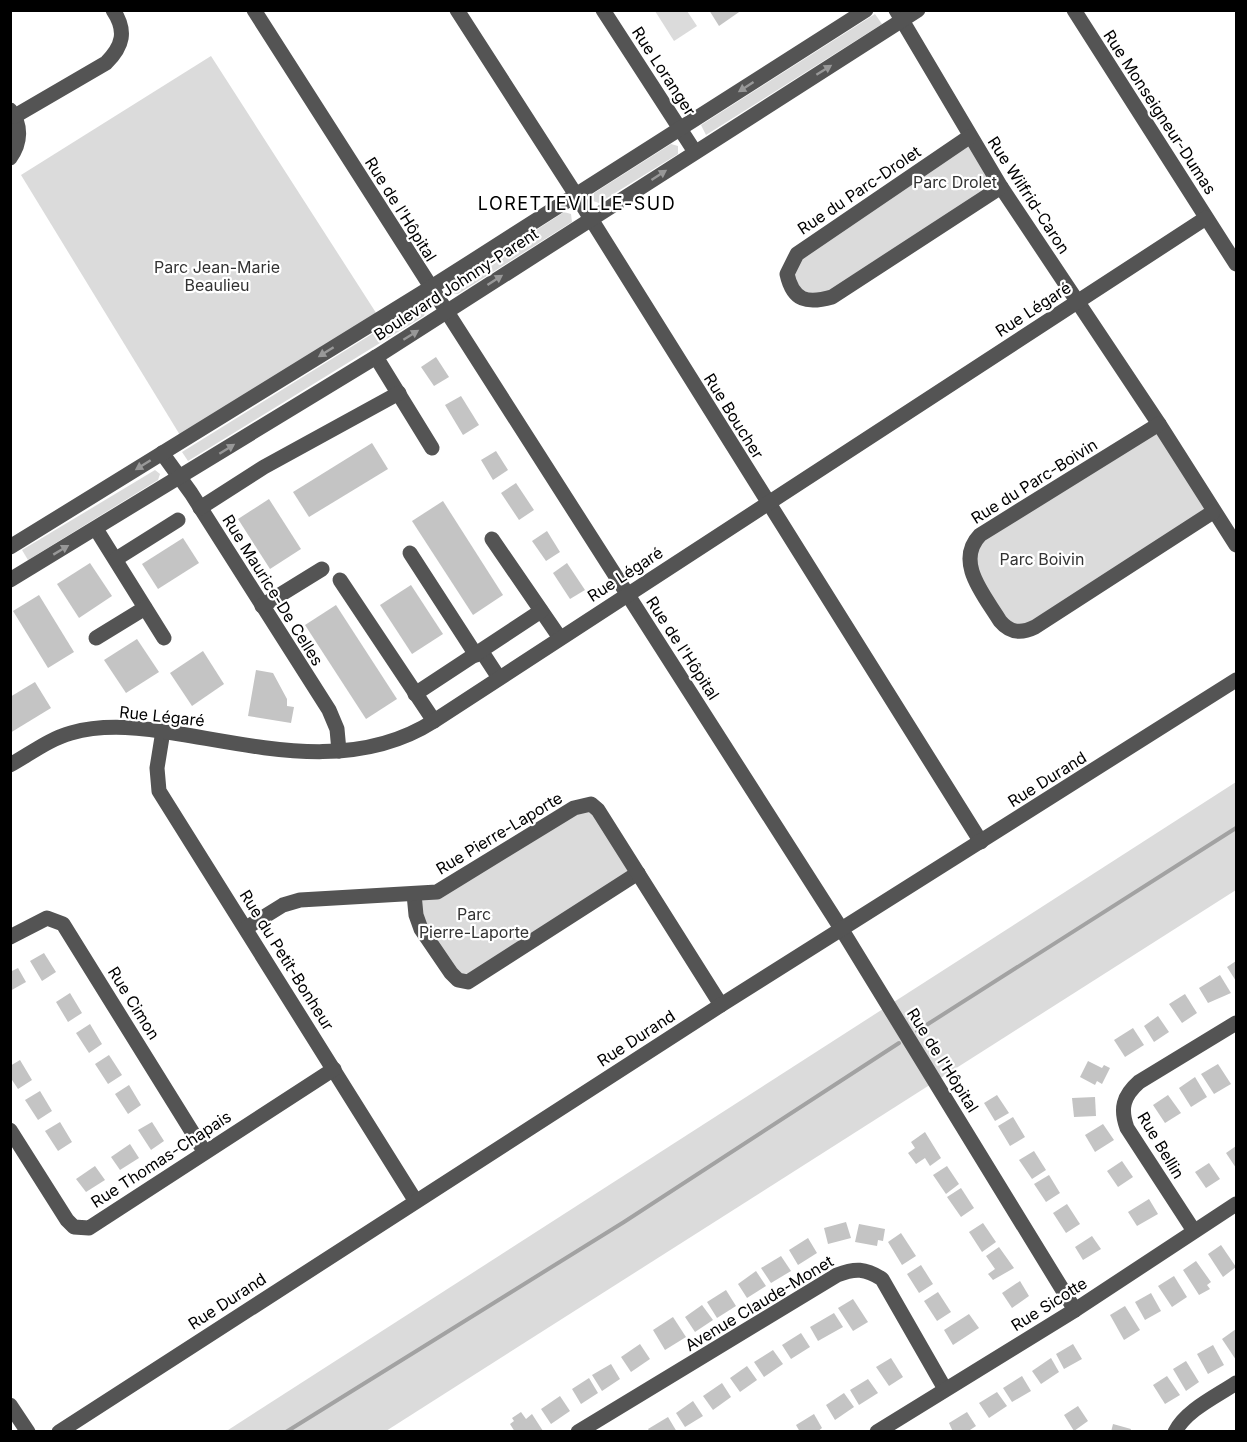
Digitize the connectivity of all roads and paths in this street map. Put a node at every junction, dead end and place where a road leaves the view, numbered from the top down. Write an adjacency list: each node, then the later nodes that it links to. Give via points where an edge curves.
1 (113, 10): 9 (street, via 122,31 117,53 106,63)
2 (254, 10): 19 (street, Rue de l'Hôpital)
3 (457, 10): 15 (street, Rue Boucher)
4 (603, 10): 10 (street, Rue Loranger)
5 (866, 10): 10 (street, Boulevard Johnny-Parent, one-way to 10)
6 (918, 10): 8 (street, Boulevard Johnny-Parent)
7 (1074, 10): 16 (street, Rue Monseigneur-Dumas)
8 (900, 15): 11 (street, Rue Wilfrid-Caron); 12 (street, Boulevard Johnny-Parent, one-way to 8)
9 (13, 113): 13 (street, via 19,137)
10 (680, 129): 12 (street, Rue Loranger); 15 (street, Boulevard Johnny-Parent)
11 (969, 137): 14 (street, Rue Wilfrid-Caron); 14 (street, Rue du Parc-Drolet, via 797,254 787,274 794,293 810,302 832,297)
12 (695, 152): 17 (street, Boulevard Johnny-Parent, one-way to 12)
13 (10, 158)
14 (1000, 187): 20 (street, Rue Wilfrid-Caron)
15 (576, 195): 17 (street, Rue Boucher); 19 (street, Boulevard Johnny-Parent)
16 (1206, 218): 18 (street, Rue Monseigneur-Dumas); 20 (street, Rue Légaré)
17 (590, 219): 21 (street, Boulevard Johnny-Parent, one-way to 17); 28 (street, Rue Boucher)
18 (1236, 264)
19 (430, 288): 21 (street, Rue de l'Hôpital); 26 (street, Boulevard Johnny-Parent, one-way to 26)
20 (1078, 301): 24 (street, Rue Wilfrid-Caron); 28 (street, Rue Légaré)
21 (446, 312): 22 (street, Boulevard Johnny-Parent, one-way to 21); 41 (street, Rue de l'Hôpital)
22 (376, 357): 23 (street); 27 (street, Boulevard Johnny-Parent, one-way to 22)
23 (399, 393): 25 (street); 29 (street, via 264,467)
24 (1159, 424): 30 (street, Rue Wilfrid-Caron); 30 (street, Rue du Parc-Boivin, via 973,543 969,552 971,570 1000,621 1014,631 1025,632 1035,627)
25 (432, 448)
26 (162, 453): 27 (street, Rue Maurice-De Celles); 35 (street, Boulevard Johnny-Parent, one-way to 35)
27 (180, 478): 29 (street, Rue Maurice-De Celles); 32 (street, Boulevard Johnny-Parent)
28 (767, 503): 41 (street, Rue Légaré); 56 (street, Rue Boucher)
29 (200, 508): 42 (street, Rue Maurice-De Celles)
30 (1213, 512): 34 (street, Rue Wilfrid-Caron)
31 (178, 520): 37 (street)
32 (96, 529): 37 (street); 39 (street, Boulevard Johnny-Parent, one-way to 32)
33 (492, 539): 44 (street)
34 (1236, 545)
35 (10, 547)
36 (410, 553): 48 (street)
37 (116, 559): 43 (street)
38 (322, 569): 42 (street)
39 (12, 576)
40 (340, 580): 51 (street)
41 (627, 594): 47 (street, Rue Légaré); 60 (street, Rue de l'Hôpital)
42 (262, 606): 54 (street, Rue Maurice-De Celles, via 329,710 337,729)
43 (144, 608): 45 (street); 46 (street)
44 (541, 610): 47 (street); 48 (street)
45 (96, 638)
46 (164, 638)
47 (560, 638): 49 (street, Rue Légaré)
48 (479, 654): 49 (street); 51 (street)
49 (499, 678): 52 (street, Rue Légaré)
50 (1236, 680): 56 (street, Rue Durand)
51 (416, 694): 52 (street)
52 (434, 721): 54 (street, Rue Légaré, via 368,749)
53 (163, 731): 54 (street, Rue Légaré, via 277,750); 55 (street, Rue Légaré, via 121,727 70,733); 59 (street, Rue du Petit-Bonheur, via 157,768 159,791)
54 (339, 751)
55 (10, 765)
56 (981, 842): 60 (street, Rue Durand)
57 (638, 873): 58 (street, Rue Pierre-Laporte, via 598,810 591,804 582,804 436,892); 58 (street, via 468,982 451,973 421,928); 62 (street, Rue Pierre-Laporte)
58 (414, 894): 59 (street, Rue Pierre-Laporte, via 300,900)
59 (246, 928): 64 (street, Rue du Petit-Bonheur)
60 (842, 930): 62 (street, Rue Durand); 70 (street, Rue de l'Hôpital)
61 (10, 937): 66 (street, Rue Cimon, via 47,918 63,924)
62 (721, 1005): 67 (street, Rue Durand)
63 (1236, 1023): 69 (street, Rue Bellin, via 1139,1082 1124,1102 1122,1115 1127,1128)
64 (334, 1069): 66 (street, Rue Thomas-Chapais); 67 (street, Rue du Petit-Bonheur)
65 (10, 1130): 66 (street, Rue Thomas-Chapais, via 67,1220 81,1229 96,1224)
66 (204, 1151)
67 (415, 1200): 75 (street, Rue Durand)
68 (1236, 1204): 69 (street, Rue Sicotte)
69 (1194, 1231): 70 (street, Rue Sicotte)
70 (1076, 1310): 72 (street, Rue Sicotte)
71 (1236, 1383): 78 (street, via 1190,1414)
72 (945, 1389): 76 (street, Avenue Claude-Monet, via 882,1279 870,1271 854,1269 837,1275); 77 (street, Rue Sicotte)
73 (10, 1405): 74 (street)
74 (28, 1431)
75 (59, 1431)
76 (578, 1431)
77 (877, 1431)
78 (1174, 1431)

